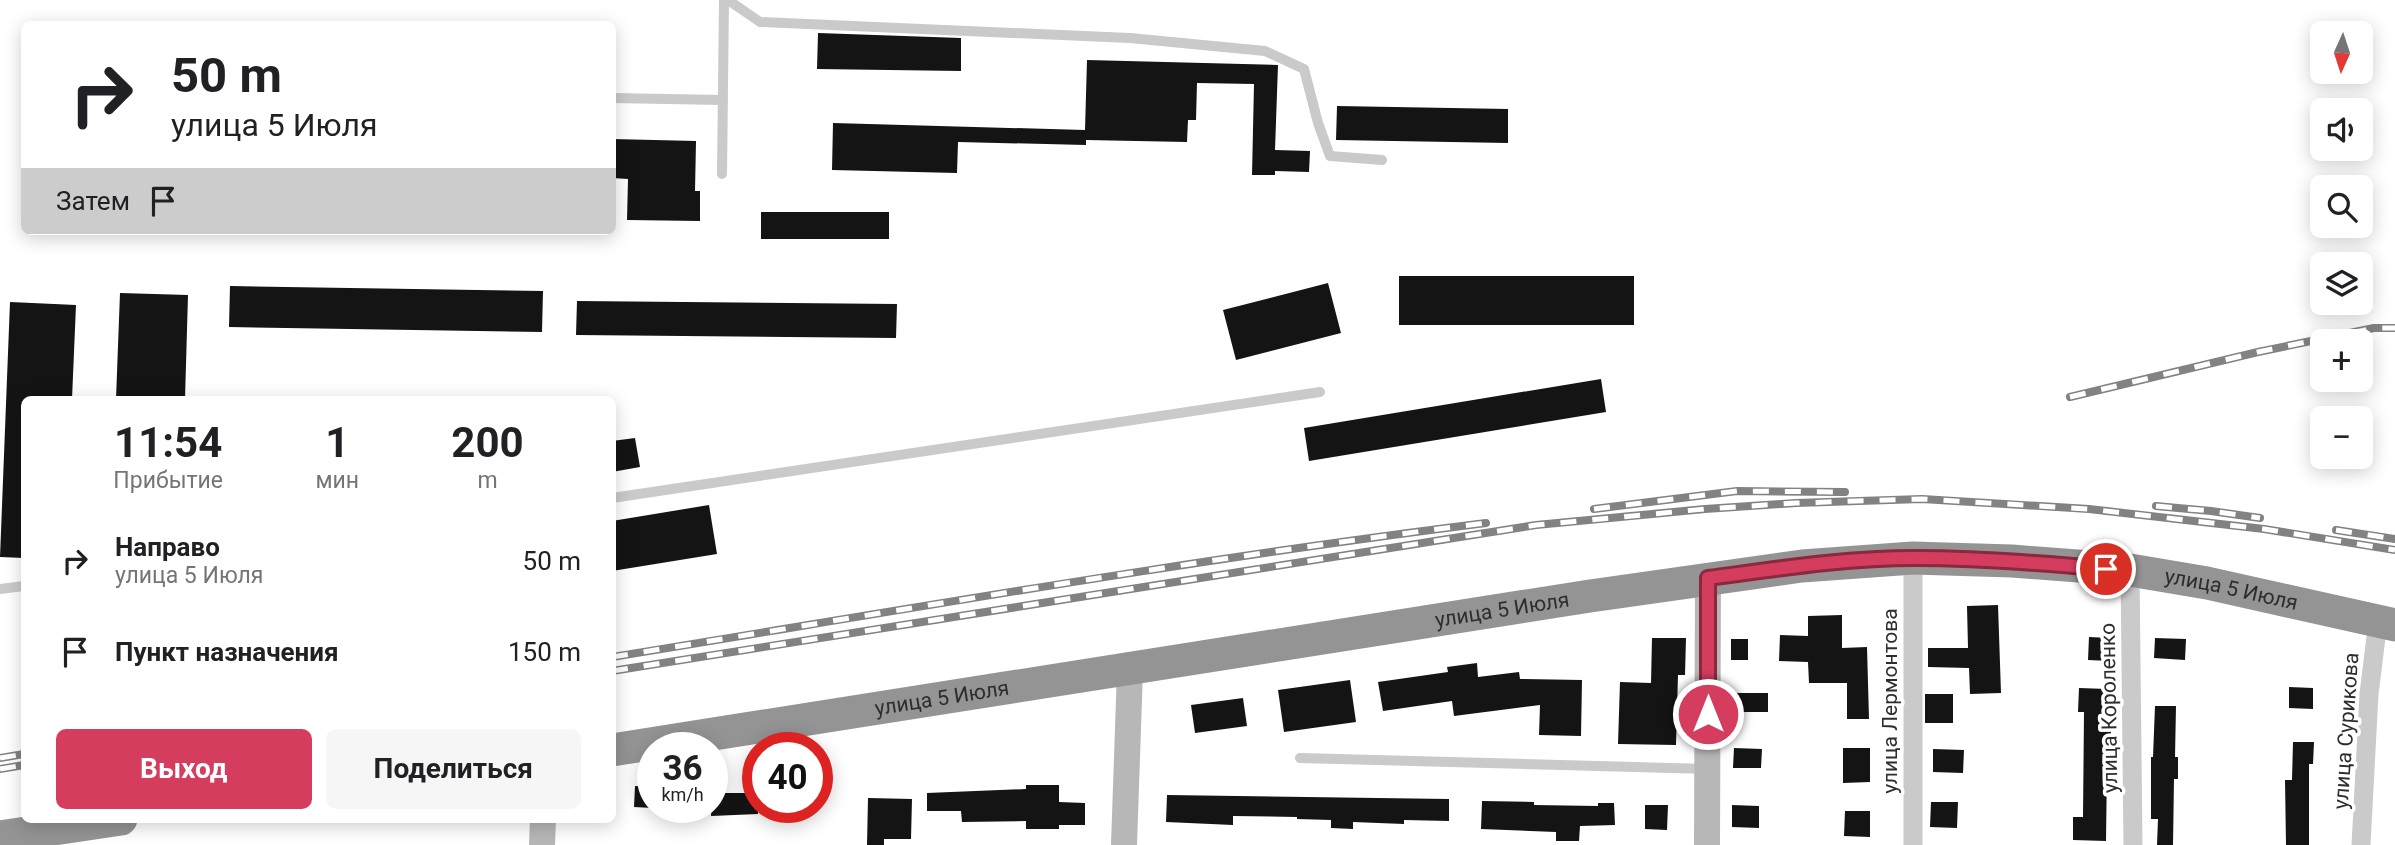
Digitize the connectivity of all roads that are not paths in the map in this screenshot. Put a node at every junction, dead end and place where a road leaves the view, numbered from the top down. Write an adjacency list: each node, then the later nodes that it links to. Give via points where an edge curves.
1 (726, 0): 3 (lane); 4 (lane, via 760,22 1130,38 1265,51 1304,69 1330,156)
2 (616, 98): 3 (lane)
3 (723, 100): 5 (lane)
4 (1382, 160)
5 (722, 174)
6 (1320, 393): 7 (lane)
7 (616, 497)
8 (1913, 558): 9 (highway, улица 5 Июля); 10 (highway, улица 5 Июля); 24 (street, улица Лермонтова)
9 (2130, 570): 13 (highway, улица 5 Июля); 25 (street, улица Короленко)
10 (1708, 578): 14 (highway, улица 5 Июля); 17 (street)
11 (21, 586): 12 (lane)
12 (0, 589)
13 (2386, 623): 26 (street, улица Сурикова, via 2369,694)
14 (1130, 670): 15 (highway, улица 5 Июля); 22 (street)
15 (616, 749)
16 (1300, 758): 17 (lane)
17 (1708, 769): 23 (street)
18 (93, 823): 20 (highway)
19 (543, 823): 21 (street)
20 (0, 836)
21 (542, 845)
22 (1124, 845)
23 (1707, 845)
24 (1913, 845)
25 (2133, 845)
26 (2361, 845)

